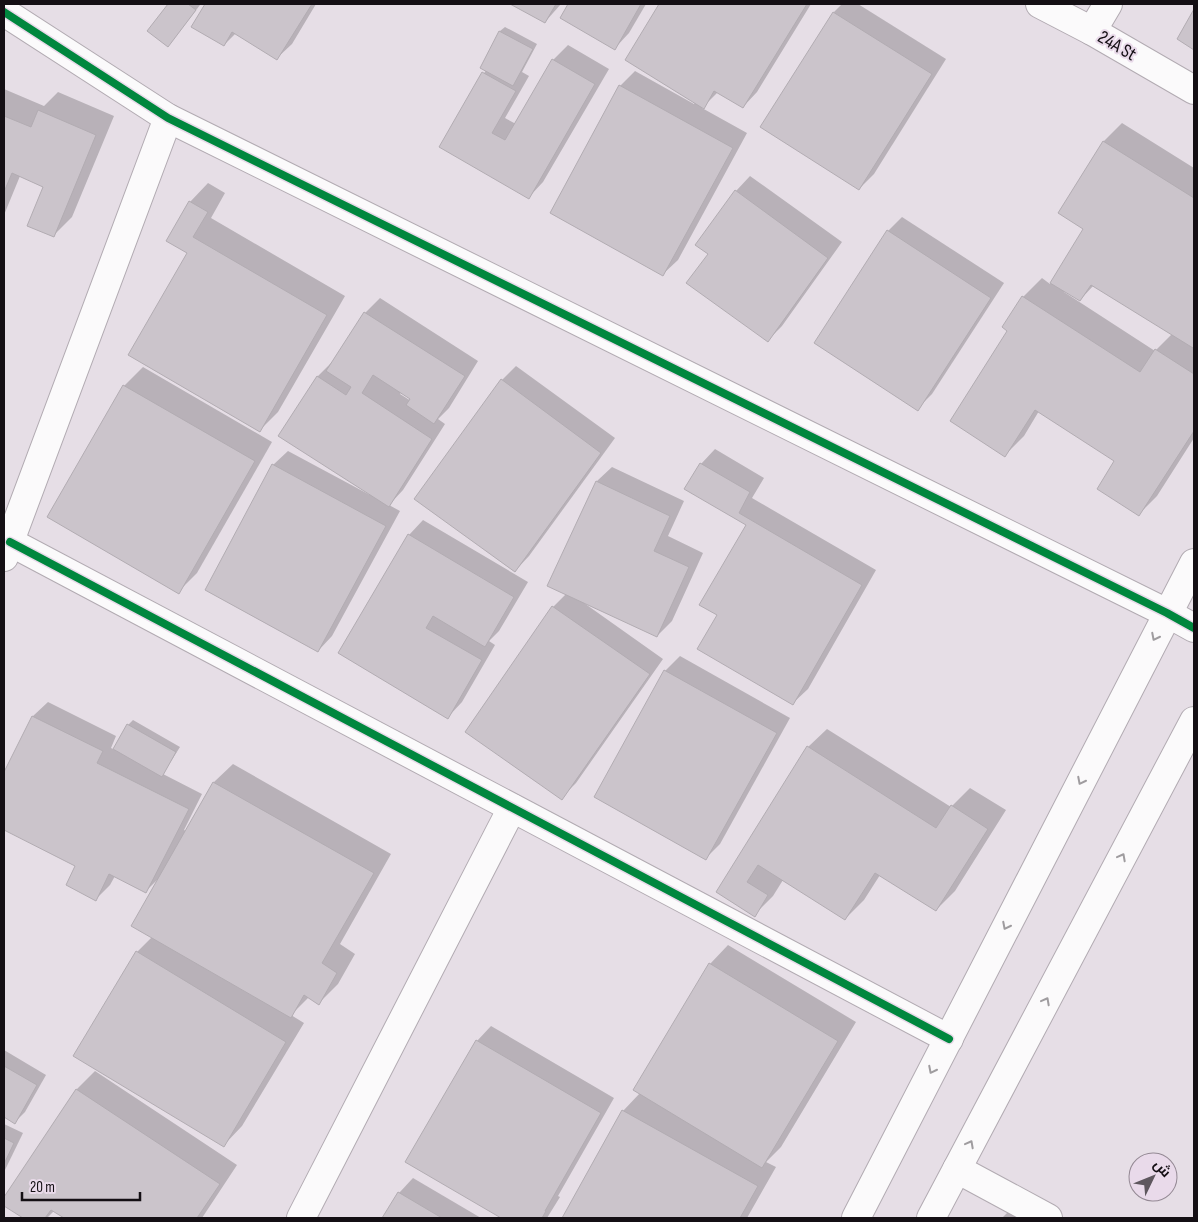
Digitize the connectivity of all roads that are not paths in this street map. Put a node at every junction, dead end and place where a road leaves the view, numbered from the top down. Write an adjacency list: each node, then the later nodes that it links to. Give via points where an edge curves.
1 (1040, 4): 4 (street, 24A St)
2 (1108, 4): 4 (street)
3 (4, 12): 6 (street)
4 (1092, 31): 5 (street, 24A St)
5 (1194, 90)
6 (168, 118): 7 (street); 9 (street)
7 (7, 550): 12 (street)
8 (1194, 563): 9 (street)
9 (1167, 613): 10 (street); 13 (street, one-way to 13)
10 (1194, 628)
11 (1194, 721): 14 (street, one-way to 11)
12 (512, 808): 13 (street); 15 (street)
13 (949, 1039): 16 (street, one-way to 16)
14 (957, 1169): 17 (street); 18 (street)
15 (301, 1218)
16 (856, 1218)
17 (931, 1218)
18 (1048, 1218)

